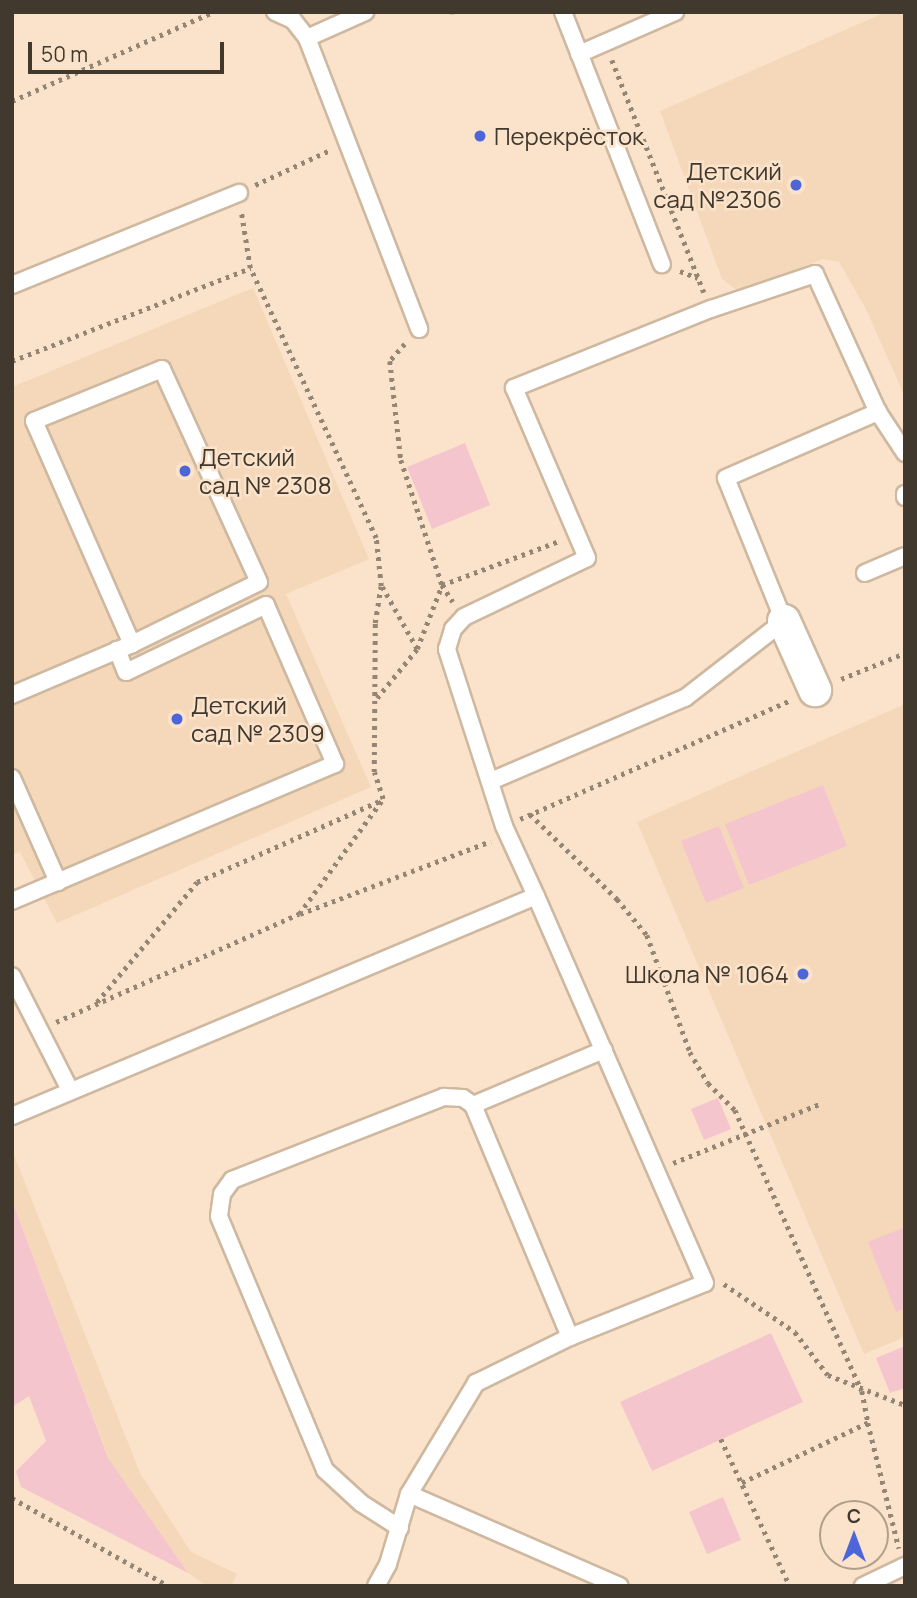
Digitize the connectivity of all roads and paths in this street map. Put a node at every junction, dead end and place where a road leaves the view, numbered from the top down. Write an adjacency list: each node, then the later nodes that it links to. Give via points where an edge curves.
1 (213, 12): 9 (path)
2 (275, 12): 6 (lane, via 293,20)
3 (365, 12): 6 (lane)
4 (563, 12): 8 (lane)
5 (675, 12): 7 (lane)
6 (307, 38): 10 (lane)
7 (605, 43): 8 (lane); 14 (path)
8 (579, 54): 12 (lane)
9 (12, 101)
10 (347, 142): 11 (path); 16 (lane)
11 (239, 193): 15 (lane)
12 (662, 264)
13 (250, 268): 17 (path)
14 (699, 279)
15 (12, 285)
16 (419, 329): 23 (path, via 390,361 401,460)
17 (12, 361)
18 (878, 412): 19 (lane); 20 (lane, via 815,274 711,309 514,388); 26 (lane, via 726,478)
19 (905, 453)
20 (576, 533): 23 (path); 25 (lane, via 587,558)
21 (905, 556): 22 (lane)
22 (864, 573)
23 (442, 585): 25 (path); 28 (path)
24 (381, 586): 28 (path)
25 (464, 617): 34 (lane, via 453,629 447,649)
26 (784, 621): 30 (street); 34 (lane, via 685,698)
27 (124, 647): 27 (lane, via 259,582 162,369 34,421); 31 (lane); 38 (lane, via 126,672 266,605 335,764)
28 (417, 649): 32 (path)
29 (905, 653): 30 (path)
30 (815, 690): 36 (path)
31 (12, 695)
32 (376, 699)
33 (12, 778): 38 (lane)
34 (491, 781): 37 (lane)
35 (383, 799): 43 (path, via 197,882)
36 (530, 814): 37 (path); 49 (path, via 647,935 690,1052 708,1083 735,1110)
37 (506, 830): 39 (lane); 41 (path)
38 (58, 882): 40 (lane)
39 (536, 896): 44 (lane); 45 (lane)
40 (12, 901)
41 (299, 914)
42 (12, 976): 45 (lane)
43 (95, 1004)
44 (604, 1050): 47 (lane); 50 (lane)
45 (70, 1090): 48 (lane)
46 (820, 1104): 49 (path)
47 (473, 1105): 52 (lane); 60 (lane, via 463,1098 443,1097 232,1180 222,1194 219,1216 326,1470 361,1503)
48 (12, 1116)
49 (746, 1133): 50 (path); 53 (path)
50 (656, 1170): 51 (lane)
51 (699, 1269): 52 (lane, via 705,1283); 53 (path, via 775,1316 828,1375)
52 (570, 1337): 58 (lane, via 476,1383)
53 (862, 1391): 54 (path); 55 (path)
54 (905, 1405)
55 (867, 1423): 57 (path); 61 (path)
56 (721, 1439): 57 (path)
57 (742, 1483): 65 (path)
58 (409, 1494): 60 (lane); 64 (lane)
59 (12, 1498): 62 (path)
60 (400, 1528): 63 (lane)
61 (904, 1566): 66 (lane)
62 (169, 1586)
63 (376, 1586)
64 (620, 1586)
65 (790, 1586)
66 (863, 1586)

